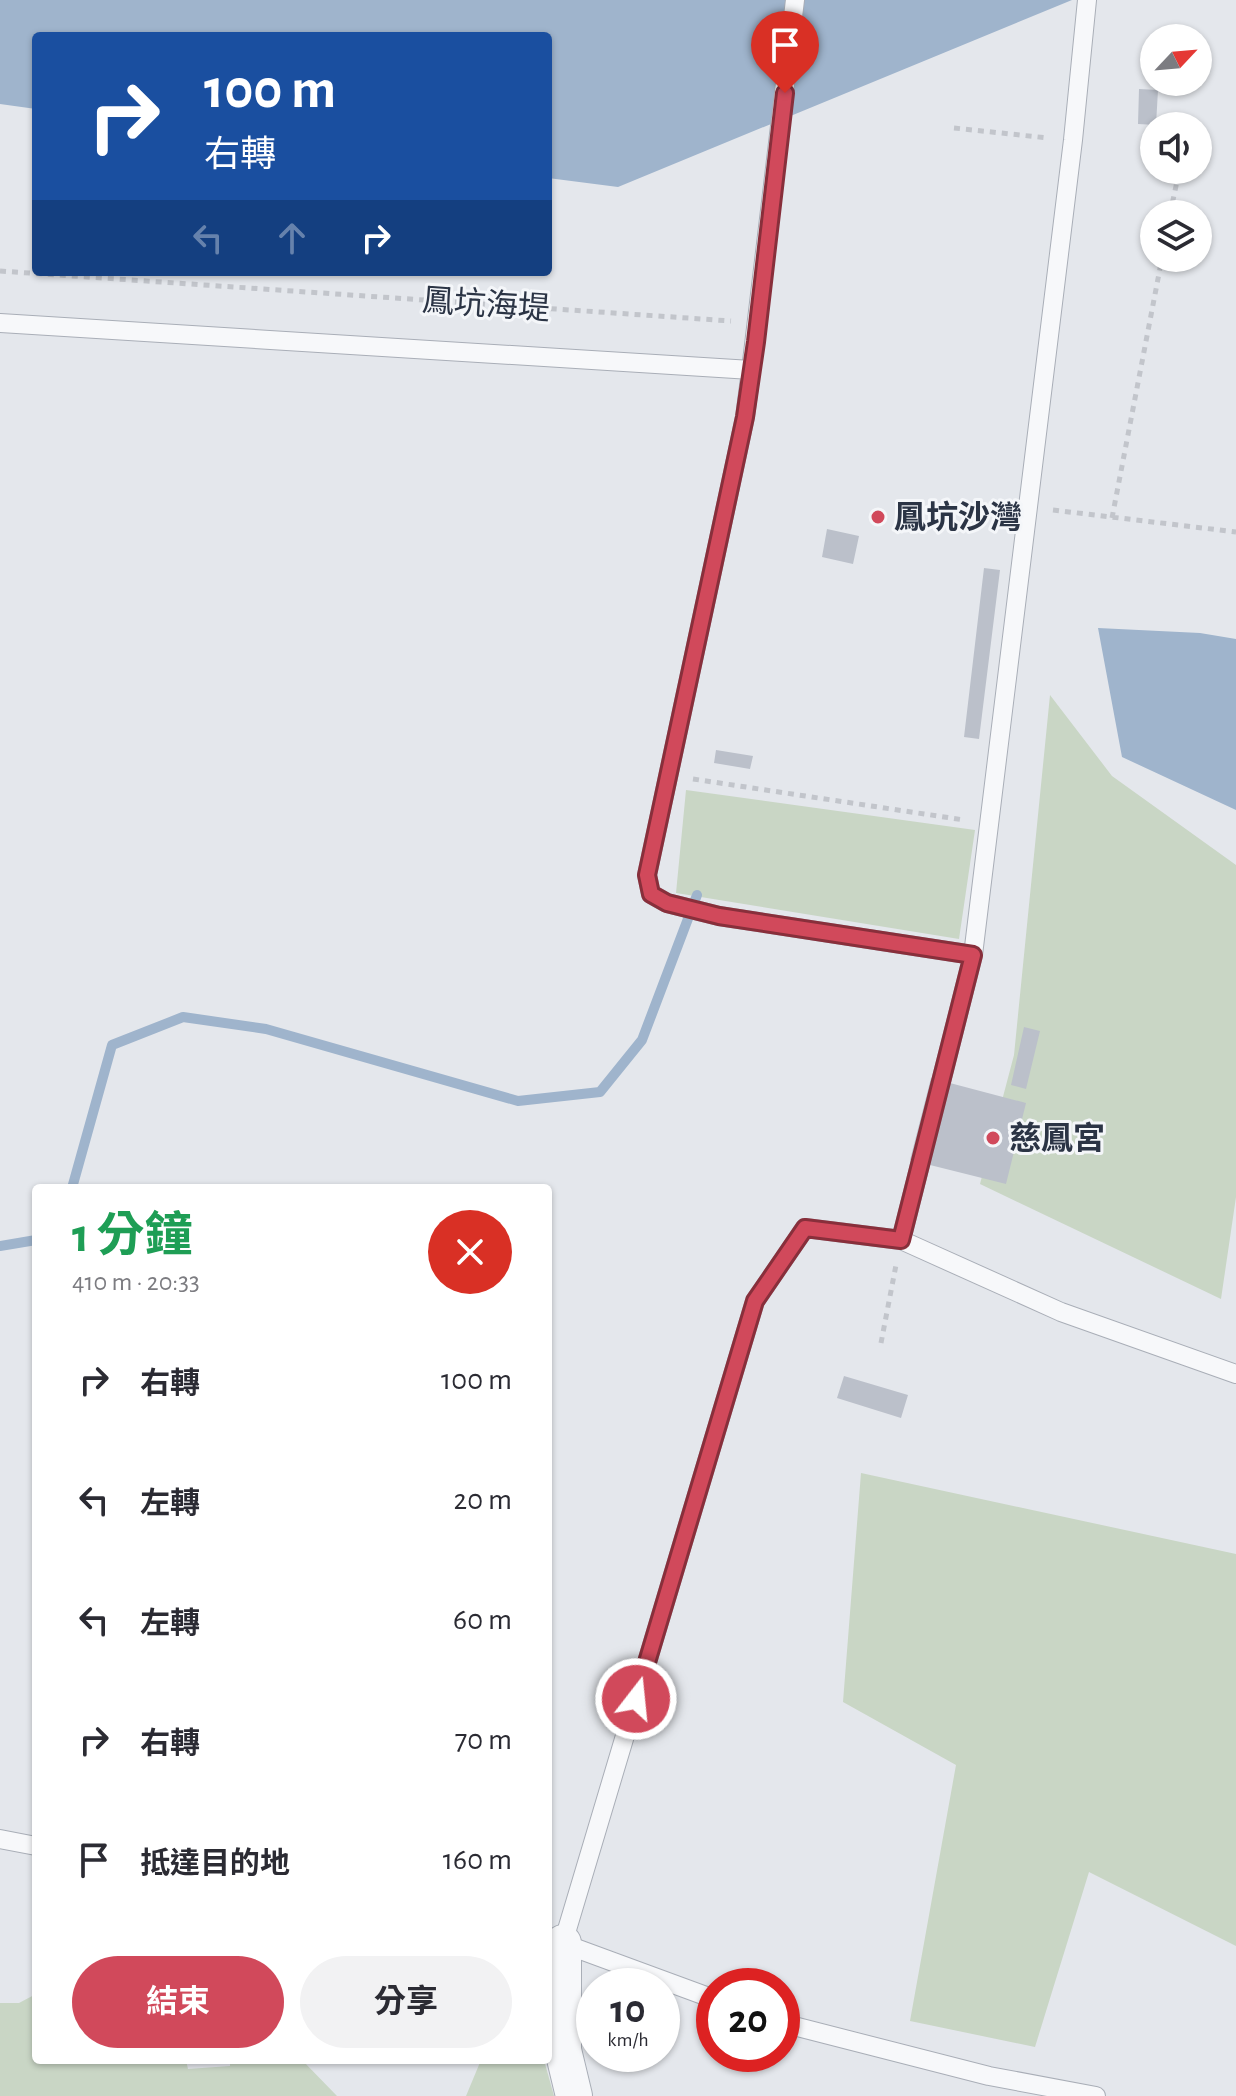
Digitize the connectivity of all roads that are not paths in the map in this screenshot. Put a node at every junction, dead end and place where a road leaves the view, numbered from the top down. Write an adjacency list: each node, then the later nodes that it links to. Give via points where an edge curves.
1 (795, 0): 4 (lane)
2 (1087, 0): 5 (lane)
3 (0, 323): 4 (lane)
4 (751, 370): 5 (lane, via 647,875 651,894 719,916)
5 (973, 955): 6 (lane)
6 (901, 1240): 7 (lane, via 1061,1312); 10 (lane, via 805,1228 755,1301)
7 (1236, 1374)
8 (0, 1839): 9 (lane)
9 (32, 1845)
10 (555, 1941): 11 (lane); 13 (street, via 563,2050)
11 (696, 1992)
12 (800, 2028): 14 (lane, via 989,2076)
13 (574, 2096)
14 (1096, 2096)

